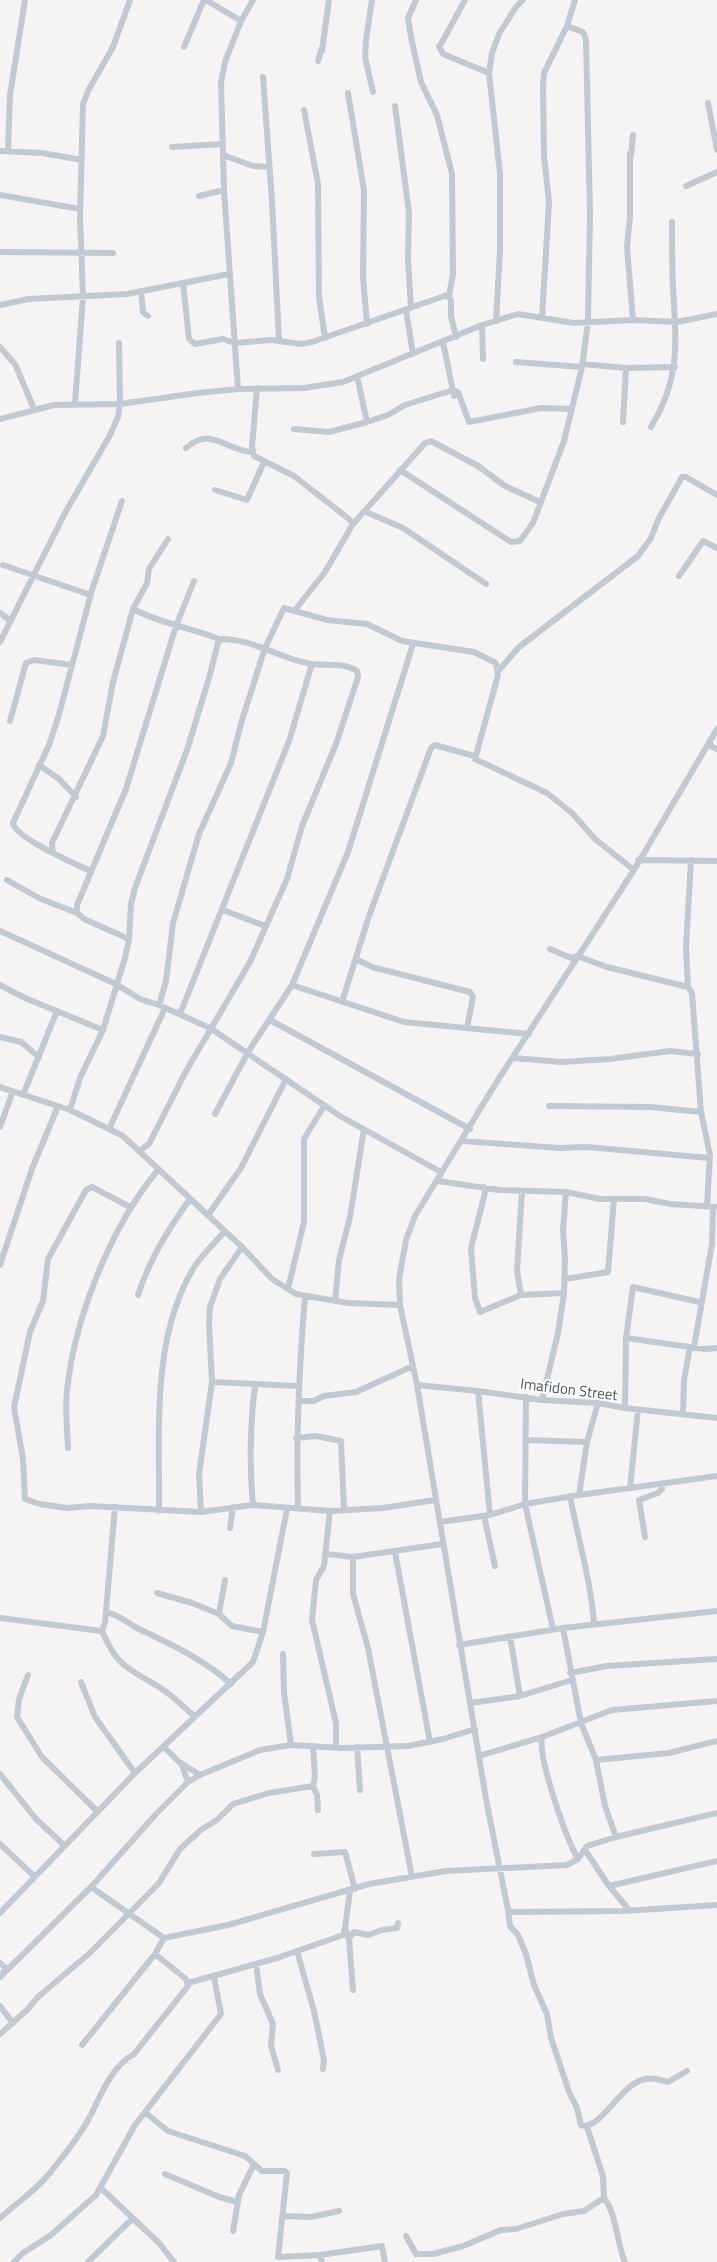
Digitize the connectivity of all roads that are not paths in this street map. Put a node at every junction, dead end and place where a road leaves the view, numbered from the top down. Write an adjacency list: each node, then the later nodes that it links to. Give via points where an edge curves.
1 (25, 0): 29 (street, via 10,95)
2 (130, 0): 32 (street, via 113,47 83,104)
3 (205, 0): 11 (street); 14 (street)
4 (253, 0): 11 (street)
5 (329, 0): 13 (street)
6 (372, 0): 19 (street, via 365,57)
7 (416, 0): 48 (street, via 408,18 411,37 421,82 437,115 452,174 453,274)
8 (464, 0): 17 (street, via 440,45 443,54)
9 (523, 0): 17 (street, via 499,34)
10 (575, 0): 12 (street)
11 (241, 21): 25 (street, via 221,82)
12 (567, 26): 54 (street, via 544,73 544,156 549,202); 57 (street, via 583,32 586,40 590,213)
13 (323, 41): 15 (street); 16 (street)
14 (184, 47)
15 (322, 51)
16 (318, 61)
17 (489, 73): 56 (street, via 500,174)
18 (263, 76): 33 (street)
19 (373, 92)
20 (348, 93): 59 (street, via 364,190 363,276)
21 (708, 103): 27 (street)
22 (394, 106): 51 (street, via 409,213)
23 (304, 110): 62 (street, via 318,184 319,297)
24 (633, 135): 35 (street)
25 (223, 144): 26 (street); 31 (street)
26 (172, 147)
27 (717, 150)
28 (0, 151): 29 (street)
29 (8, 151): 32 (street)
30 (630, 153): 35 (street)
31 (223, 156): 33 (street, via 253,166); 37 (street)
32 (82, 160): 40 (street)
33 (269, 167): 63 (street)
34 (717, 172): 36 (street)
35 (630, 173): 55 (street, via 628,247)
36 (686, 186)
37 (224, 190): 39 (street); 45 (street)
38 (0, 195): 40 (street)
39 (198, 196)
40 (80, 209): 43 (street)
41 (672, 222): 58 (street)
42 (0, 252): 43 (street)
43 (81, 252): 44 (street); 49 (street)
44 (113, 253)
45 (230, 274): 46 (street); 66 (street)
46 (183, 283): 47 (street); 66 (street, via 192,343 198,345 223,339)
47 (141, 291): 49 (street); 53 (street, via 143,312)
48 (449, 296): 51 (street); 61 (street)
49 (83, 297): 50 (street); 78 (street)
50 (0, 305)
51 (409, 309): 59 (street); 68 (street)
52 (717, 314): 58 (street)
53 (148, 316)
54 (542, 318): 56 (street, via 518,314); 57 (street)
55 (633, 320): 57 (street); 58 (street)
56 (496, 321): 60 (street)
57 (588, 322): 71 (street)
58 (676, 322): 72 (street)
59 (367, 324): 62 (street)
60 (482, 325): 61 (street); 69 (street)
61 (456, 336): 64 (street)
62 (325, 338): 63 (street, via 301,344)
63 (279, 340): 66 (street)
64 (443, 342): 68 (street); 77 (street)
65 (119, 343): 79 (street)
66 (235, 343): 76 (street)
67 (0, 347): 80 (street, via 16,364)
68 (413, 354): 74 (street)
69 (483, 359)
70 (516, 362): 71 (street)
71 (582, 366): 73 (street); 81 (street)
72 (675, 367): 73 (street); 85 (street, via 664,406)
73 (626, 368): 84 (street)
74 (357, 376): 75 (street, via 326,386); 83 (street)
75 (257, 388): 76 (street); 88 (street)
76 (238, 389): 79 (street)
77 (454, 393): 81 (street, via 458,392 469,422 542,408); 83 (street, via 405,405)
78 (75, 403): 79 (street); 80 (street)
79 (120, 404): 100 (street, via 109,437)
80 (34, 409): 82 (street)
81 (572, 409): 94 (street, via 564,441)
82 (0, 419)
83 (367, 422): 86 (street, via 330,432)
84 (622, 422)
85 (651, 427)
86 (294, 429)
87 (186, 448): 88 (street, via 206,438)
88 (252, 452): 89 (street)
89 (264, 462): 91 (street, via 247,500); 96 (street, via 294,476)
90 (400, 470): 94 (street, via 425,443 431,441 478,466 505,486); 94 (street, via 511,542 520,541 533,523); 95 (street)
91 (215, 490)
92 (717, 494): 116 (street, via 682,477 651,538 638,556 525,642)
93 (122, 502): 104 (street)
94 (540, 502)
95 (364, 511): 96 (street); 103 (street, via 403,528)
96 (353, 524): 106 (street, via 325,572)
97 (168, 539): 105 (street, via 149,569 147,583)
98 (717, 548): 101 (street, via 703,541)
99 (3, 565): 100 (street)
100 (34, 575): 104 (street); 108 (street)
101 (680, 576)
102 (194, 581): 109 (street)
103 (486, 584)
104 (91, 595): 115 (street)
105 (133, 609): 109 (street); 123 (street, via 113,682 103,736)
106 (295, 610): 112 (street, via 327,620 367,624); 113 (street, via 282,609)
107 (0, 613): 108 (street)
108 (11, 621): 111 (street)
109 (176, 626): 110 (street); 129 (street, via 126,789)
110 (219, 639): 113 (street); 135 (street, via 187,750 135,888)
111 (0, 642)
112 (413, 644): 116 (street, via 474,652 496,663); 141 (street, via 348,852)
113 (265, 648): 114 (street); 144 (street, via 231,763 199,834 176,911)
114 (312, 664): 131 (street, via 289,741); 133 (street, via 348,666 357,671 358,677 336,744 302,826 287,879)
115 (72, 665): 117 (street, via 34,660 26,663); 124 (street, via 49,744 13,823 19,833)
116 (498, 670): 121 (street, via 487,719)
117 (10, 721)
118 (717, 729): 119 (street)
119 (709, 742): 120 (street); 125 (street)
120 (717, 749)
121 (474, 756): 128 (street, via 479,762 547,793 594,839); 143 (street, via 442,746 431,748 369,916)
122 (39, 765): 123 (street)
123 (76, 797): 124 (street, via 52,843)
124 (54, 853): 129 (street)
125 (638, 860): 126 (street); 128 (street)
126 (691, 860): 127 (street); 142 (street, via 686,947)
127 (717, 861)
128 (634, 870): 137 (street)
129 (91, 871): 132 (street, via 77,905)
130 (7, 880): 132 (street, via 41,899)
131 (223, 910): 133 (street); 146 (street)
132 (78, 913): 135 (street, via 84,919)
133 (265, 926): 148 (street, via 241,982)
134 (0, 931): 139 (street)
135 (129, 939): 139 (street)
136 (550, 949): 137 (street, via 571,958)
137 (577, 956): 142 (street); 151 (street)
138 (356, 959): 149 (street, via 372,967 470,992 474,998)
139 (116, 984): 144 (street, via 140,999); 150 (street)
140 (0, 985): 145 (street)
141 (292, 985): 143 (street); 147 (street)
142 (688, 988): 154 (street, via 692,993)
143 (342, 1002): 149 (street, via 404,1022)
144 (162, 1006): 146 (street); 168 (street)
145 (58, 1011): 150 (street); 155 (street)
146 (180, 1014): 148 (street)
147 (270, 1020): 153 (street); 170 (street)
148 (210, 1028): 153 (street); 172 (street, via 149,1144)
149 (467, 1028): 151 (street)
150 (103, 1030): 164 (street, via 80,1078)
151 (529, 1034): 156 (street)
152 (0, 1037): 155 (street, via 21,1042)
153 (248, 1052): 157 (street); 166 (street)
154 (698, 1054): 156 (street, via 670,1050 561,1062); 165 (street)
155 (39, 1057): 160 (street)
156 (514, 1058): 170 (street)
157 (286, 1079): 162 (street); 184 (street, via 241,1168)
158 (0, 1087): 159 (street)
159 (13, 1091): 160 (street); 167 (street)
160 (23, 1094): 161 (street)
161 (58, 1106): 164 (street); 186 (street)
162 (324, 1106): 169 (street); 190 (street, via 304,1139 304,1222)
163 (549, 1106): 165 (street, via 651,1107)
164 (70, 1110): 168 (street)
165 (701, 1112): 173 (street)
166 (215, 1114)
167 (0, 1127)
168 (109, 1128): 172 (street)
169 (364, 1129): 175 (street); 195 (street, via 350,1217 339,1260)
170 (470, 1129): 171 (street)
171 (462, 1141): 173 (street, via 587,1147); 175 (street)
172 (139, 1151): 174 (street)
173 (709, 1158): 183 (street)
174 (158, 1170): 180 (street); 182 (street)
175 (441, 1172): 176 (street)
176 (438, 1181): 177 (street); 197 (street, via 415,1216 406,1240 399,1279)
177 (484, 1188): 178 (street); 192 (street, via 471,1248 477,1308 480,1312)
178 (522, 1191): 179 (street); 192 (street, via 517,1271)
179 (566, 1192): 181 (street); 189 (street, via 563,1230)
180 (190, 1199): 184 (street); 193 (street, via 168,1230 143,1278)
181 (614, 1199): 183 (street, via 645,1199); 189 (street, via 608,1272)
182 (130, 1207): 218 (street, via 100,1267 74,1354 66,1412); 227 (street, via 92,1187 86,1190 48,1259 44,1301 30,1332 14,1407 23,1459 25,1499 67,1508)
183 (712, 1207): 199 (street, via 712,1244)
184 (208, 1215): 185 (street)
185 (226, 1232): 187 (street); 233 (street, via 194,1266 173,1313 162,1372)
186 (2, 1247): 188 (street)
187 (242, 1247): 190 (street, via 259,1266); 202 (street, via 220,1279 210,1307)
188 (0, 1266)
189 (565, 1279): 191 (street)
190 (288, 1289): 194 (street)
191 (564, 1293): 192 (street); 208 (street)
192 (521, 1295)
193 (138, 1296)
194 (305, 1297): 195 (street); 204 (street)
195 (335, 1301): 197 (street)
196 (699, 1302): 198 (street, via 633,1287)
197 (400, 1305): 201 (street)
198 (626, 1338): 199 (street); 211 (street)
199 (692, 1347): 200 (street); 213 (street, via 684,1380)
200 (717, 1348)
201 (413, 1366): 205 (street); 209 (street, via 356,1392)
202 (212, 1382): 203 (street); 234 (street, via 199,1474)
203 (255, 1385): 204 (street); 226 (street, via 249,1456)
204 (297, 1386): 209 (street)
205 (417, 1386): 206 (street, Imafidon Street); 224 (street)
206 (478, 1391): 207 (street, Imafidon Street); 235 (street)
207 (526, 1397): 208 (street, Imafidon Street); 216 (street)
208 (542, 1400): 210 (street, Imafidon Street)
209 (299, 1401): 215 (street)
210 (598, 1403): 211 (street, Imafidon Street); 217 (street)
211 (625, 1408): 212 (street, Imafidon Street)
212 (638, 1410): 213 (street, Imafidon Street); 221 (street)
213 (683, 1413): 214 (street, Imafidon Street)
214 (717, 1418)
215 (296, 1438): 229 (street); 231 (street, via 316,1436 341,1441)
216 (525, 1440): 217 (street); 225 (street)
217 (587, 1442): 222 (street)
218 (68, 1448)
219 (717, 1476): 220 (street)
220 (662, 1484): 221 (street); 238 (street, via 658,1493 638,1500)
221 (630, 1488): 222 (street)
222 (579, 1495): 223 (street)
223 (570, 1496): 225 (street); 250 (street, via 590,1587)
224 (435, 1500): 231 (street, via 384,1508); 236 (street)
225 (525, 1504): 235 (street); 252 (street)
226 (253, 1505): 228 (street); 230 (street)
227 (115, 1507): 233 (street); 247 (street)
228 (233, 1507): 234 (street); 237 (street)
229 (298, 1508): 230 (street); 232 (street)
230 (287, 1509): 254 (street)
231 (344, 1509): 232 (street)
232 (330, 1510): 241 (street)
233 (159, 1511): 234 (street)
234 (201, 1512)
235 (487, 1515): 236 (street); 243 (street)
236 (440, 1522): 239 (street)
237 (230, 1528)
238 (645, 1536)
239 (442, 1544): 240 (street); 256 (street)
240 (395, 1552): 242 (street); 271 (street)
241 (326, 1554): 242 (street); 276 (street, via 316,1580 312,1620 336,1723)
242 (353, 1557): 274 (street, via 353,1594 368,1648)
243 (495, 1566)
244 (226, 1580): 248 (street)
245 (157, 1593): 248 (street)
246 (717, 1611): 250 (street)
247 (106, 1612): 253 (street); 262 (street, via 202,1662)
248 (219, 1614): 254 (street, via 232,1626)
249 (0, 1618): 253 (street)
250 (594, 1624): 251 (street)
251 (563, 1628): 252 (street); 260 (street)
252 (553, 1629): 255 (street)
253 (102, 1631): 266 (street, via 110,1650 126,1669 172,1696)
254 (263, 1632): 262 (street, via 253,1662)
255 (510, 1636): 256 (street); 263 (street)
256 (460, 1645): 265 (street)
257 (283, 1654): 272 (street)
258 (717, 1659): 260 (street, via 607,1666)
259 (28, 1675): 288 (street, via 18,1699 17,1717 42,1757)
260 (571, 1677): 263 (street); 267 (street)
261 (81, 1682): 281 (street, via 96,1717)
262 (231, 1684): 266 (street)
263 (520, 1696): 265 (street)
264 (717, 1701): 267 (street, via 612,1710)
265 (471, 1703): 268 (street)
266 (195, 1716): 275 (street)
267 (581, 1723): 269 (street); 279 (street)
268 (475, 1729): 271 (street); 278 (street)
269 (542, 1737): 278 (street); 295 (street, via 551,1786 567,1837)
270 (717, 1741): 279 (street, via 669,1753)
271 (430, 1742): 274 (street)
272 (291, 1745): 273 (street); 283 (street, via 260,1750)
273 (313, 1746): 276 (street); 285 (street)
274 (386, 1746): 277 (street); 299 (street)
275 (164, 1747): 280 (street); 281 (street)
276 (336, 1747): 277 (street)
277 (358, 1747): 286 (street)
278 (479, 1756): 297 (street)
279 (596, 1760): 290 (street)
280 (180, 1762): 283 (street); 284 (street)
281 (135, 1773): 288 (street)
282 (0, 1774): 292 (street, via 36,1819)
283 (200, 1775): 284 (street)
284 (188, 1782): 301 (street, via 141,1829)
285 (313, 1786): 287 (street); 307 (street, via 269,1793 233,1804 180,1849 159,1883)
286 (360, 1790)
287 (318, 1810)
288 (98, 1812): 292 (street)
289 (717, 1813): 290 (street)
290 (616, 1837): 293 (street)
291 (0, 1844): 298 (street)
292 (65, 1846): 298 (street)
293 (585, 1850): 295 (street); 300 (street)
294 (314, 1854): 302 (street, via 345,1852)
295 (578, 1859): 297 (street, via 567,1865)
296 (717, 1861): 300 (street)
297 (499, 1867): 299 (street); 304 (street)
298 (35, 1877): 306 (street)
299 (412, 1877): 302 (street)
300 (609, 1886): 305 (street)
301 (92, 1887): 307 (street); 315 (street)
302 (353, 1890): 309 (street); 310 (street, via 228,1925)
303 (717, 1905): 305 (street)
304 (508, 1910): 305 (street); 328 (street, via 510,1926 526,1954 534,1985 547,2014 551,2038 577,2108 577,2116 581,2125)
305 (630, 1911)
306 (0, 1912)
307 (128, 1913): 310 (street); 321 (street, via 92,1952 39,1996)
308 (398, 1923): 311 (street, via 397,1928 368,1934 354,1932)
309 (345, 1928): 311 (street); 312 (street, via 338,1937)
310 (164, 1938): 313 (street)
311 (349, 1938): 319 (street)
312 (297, 1951): 314 (street); 324 (street, via 314,2011)
313 (155, 1954): 318 (street); 323 (street)
314 (256, 1964): 317 (street); 325 (street, via 260,1994 272,2024 271,2046)
315 (5, 1965): 316 (street)
316 (1, 1976)
317 (214, 1977): 318 (street); 327 (street, via 221,2014)
318 (188, 1983): 336 (street, via 134,2054 115,2071 99,2095 86,2124 52,2171)
319 (352, 1990)
320 (0, 2006): 321 (street)
321 (13, 2023): 322 (street)
322 (0, 2034)
323 (82, 2044)
324 (323, 2069)
325 (278, 2070)
326 (687, 2071): 328 (street, via 668,2082 654,2078 636,2082 616,2097 594,2125)
327 (146, 2114): 329 (street, via 168,2131 246,2156); 331 (street, via 135,2125)
328 (587, 2127): 332 (street, via 603,2176)
329 (254, 2164): 333 (street); 335 (street, via 262,2171 282,2170 287,2173)
330 (165, 2174): 333 (street)
331 (101, 2188): 337 (street); 342 (street, via 51,2236)
332 (604, 2198): 339 (street, via 584,2211 501,2230 463,2246 424,2256 416,2254); 346 (street, via 610,2208 619,2250)
333 (237, 2202): 338 (street)
334 (339, 2211): 335 (street, via 311,2217)
335 (283, 2216): 341 (street)
336 (0, 2218)
337 (132, 2219): 343 (street); 344 (street, via 159,2243)
338 (232, 2231)
339 (406, 2236)
340 (321, 2258): 341 (street); 345 (street, via 382,2246)
341 (278, 2260)
342 (14, 2262)
343 (88, 2262)
344 (174, 2262)
345 (386, 2262)
346 (625, 2262)

